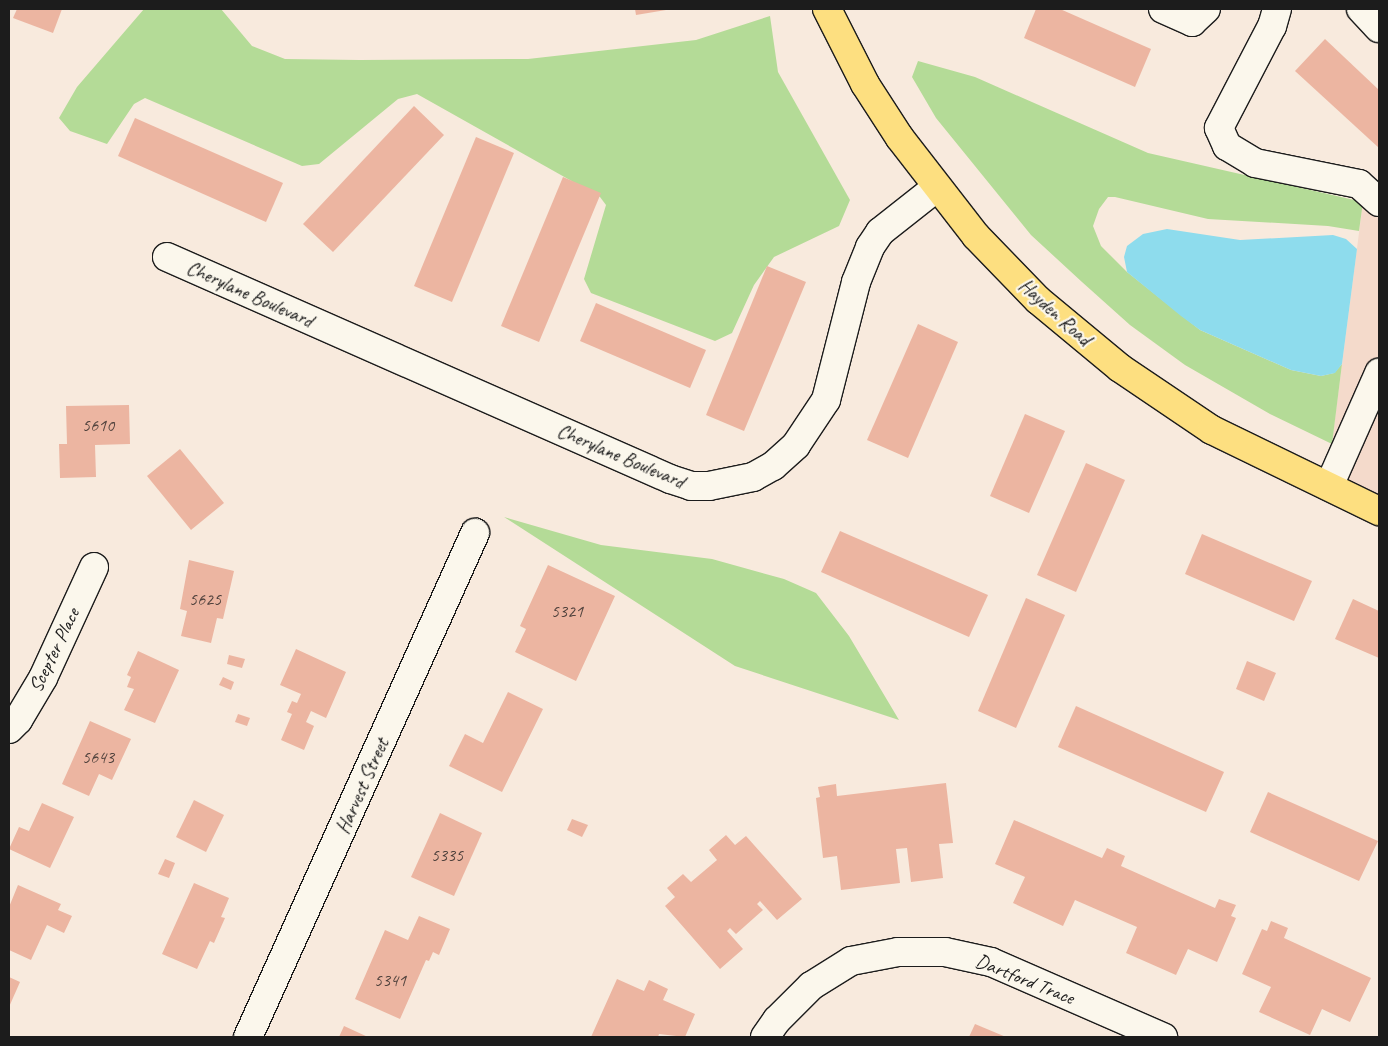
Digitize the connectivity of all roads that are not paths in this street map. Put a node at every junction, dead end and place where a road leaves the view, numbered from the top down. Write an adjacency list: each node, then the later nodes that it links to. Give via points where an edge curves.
1 (827, 9): 7 (main road, Hayden Road, via 865,84)
2 (1163, 9): 3 (street, via 1192,22)
3 (1206, 9)
4 (1277, 9): 8 (street, via 1272,26 1219,128 1227,146 1255,163 1360,184)
5 (1361, 9): 6 (street)
6 (1379, 28)
7 (936, 188): 9 (street, Cherylane Boulevard, via 880,232 870,248 856,282 826,400 796,445 773,466 753,477 709,486 691,486 670,479); 11 (main road, Hayden Road, via 1033,294 1120,368 1212,430)
8 (1379, 202)
9 (167, 257)
10 (1379, 373): 11 (street)
11 (1329, 486): 12 (main road, Hayden Road)
12 (1379, 511)
13 (475, 533): 16 (street, Harvest Street)
14 (94, 566): 15 (street, Scepter Place, via 43,678)
15 (9, 729)
16 (248, 1037)
17 (765, 1037): 18 (street, Dartford Trace, via 811,986 851,961 898,952 945,952 982,960)
18 (1163, 1037)

